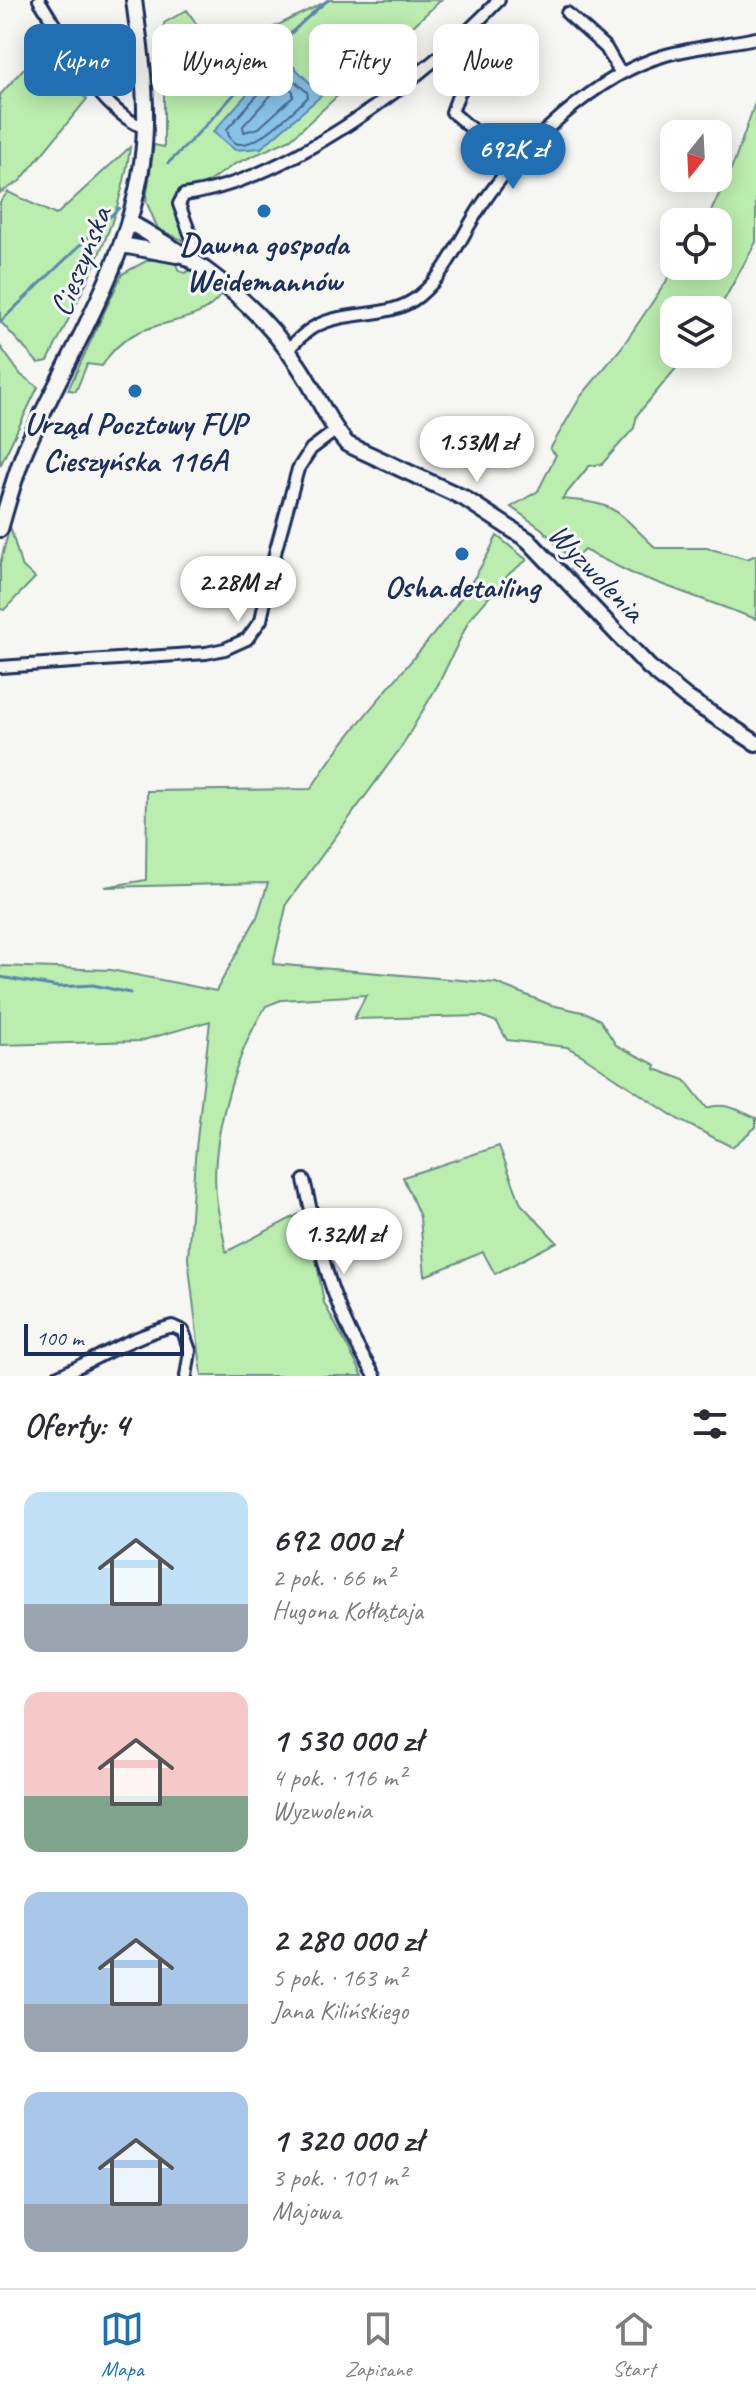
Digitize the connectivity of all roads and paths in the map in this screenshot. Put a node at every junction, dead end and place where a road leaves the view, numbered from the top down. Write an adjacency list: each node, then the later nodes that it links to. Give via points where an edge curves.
1 (39, 0): 8 (street, via 98,89 123,117)
2 (134, 0): 8 (street, Cieszyńska)
3 (499, 0): 12 (street, via 465,36 364,114 236,182 184,195 179,204 192,239)
4 (567, 13): 6 (street, via 606,48)
5 (756, 38): 6 (street, via 667,55)
6 (621, 74): 9 (street, via 559,120)
7 (458, 96): 9 (street, via 452,112)
8 (145, 128): 10 (street, Cieszyńska)
9 (514, 165): 13 (street, via 481,206 445,267 418,297 394,309 330,320)
10 (129, 223): 11 (street, Cieszyńska); 12 (street, Wyzwolenia)
11 (122, 245): 12 (street, Wyzwolenia); 15 (street, Cieszyńska, via 26,449)
12 (189, 258): 13 (street, Wyzwolenia, via 219,279)
13 (288, 349): 14 (street, Wyzwolenia)
14 (335, 431): 16 (street, via 311,449 298,469 261,620 247,639 206,653); 17 (street, Wyzwolenia, via 353,449 464,498 528,540 649,667)
15 (0, 529)
16 (4, 664)
17 (756, 743)
18 (304, 1180): 21 (street, via 331,1294)
19 (58, 1376): 20 (street, via 106,1350 172,1326 189,1342)
20 (186, 1376)
21 (375, 1376)

